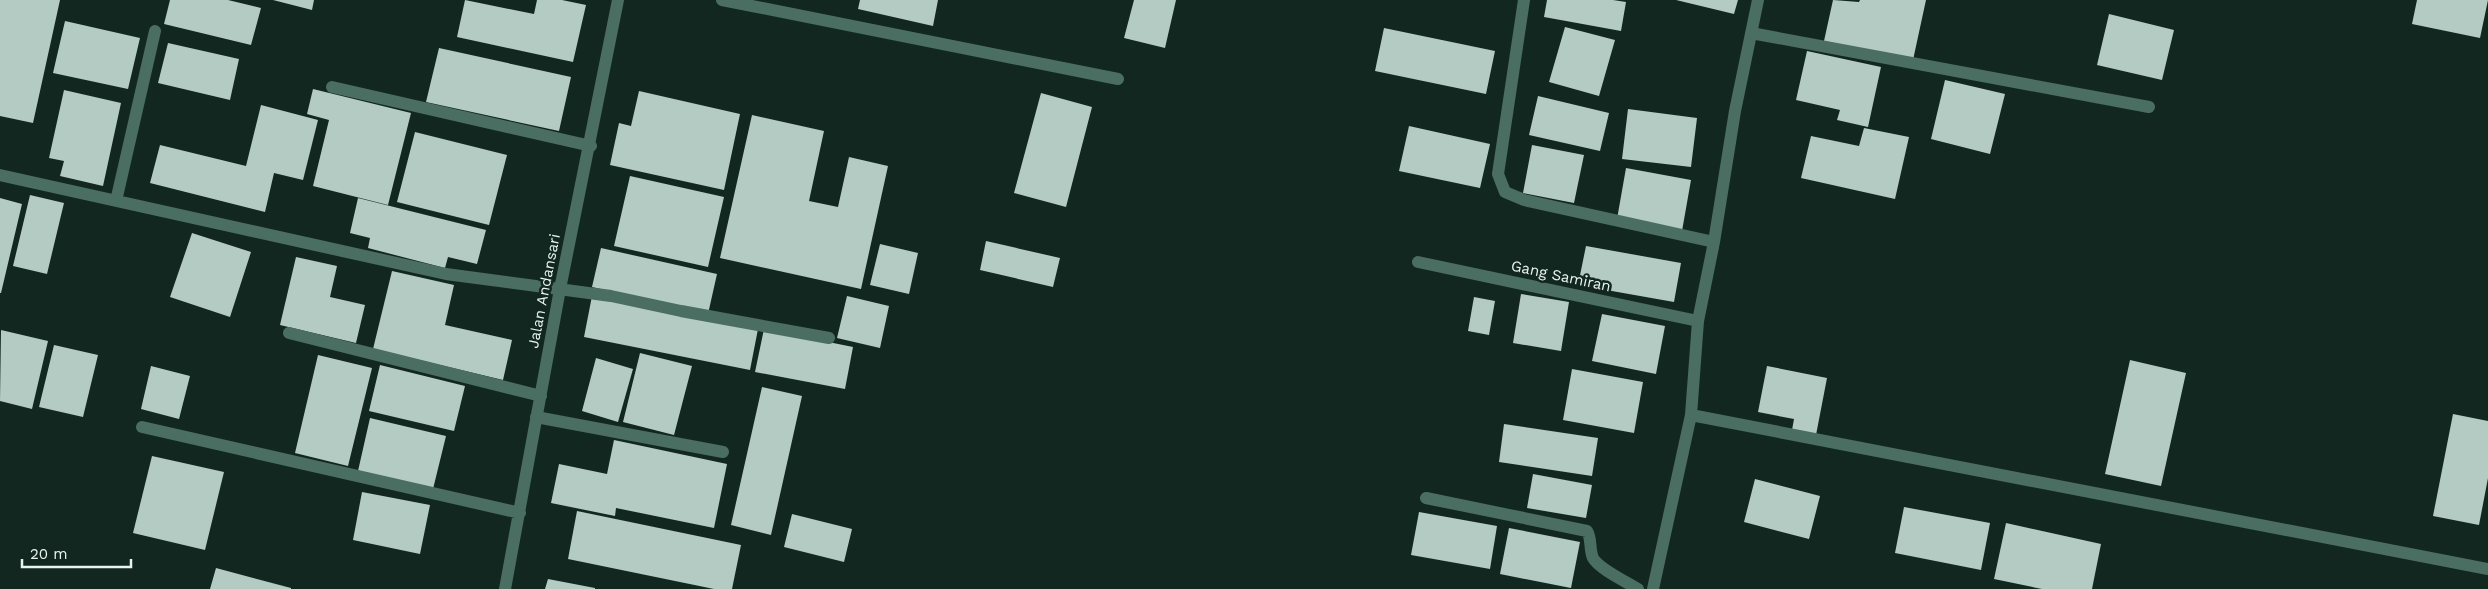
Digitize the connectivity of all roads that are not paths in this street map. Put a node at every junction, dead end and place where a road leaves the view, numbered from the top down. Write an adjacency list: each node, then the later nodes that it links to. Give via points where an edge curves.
1 (618, 0): 10 (street, Jalan Andansari)
2 (722, 0): 7 (street)
3 (1524, 0): 13 (street, via 1498,174 1505,192 1533,202)
4 (1758, 0): 6 (street)
5 (155, 31): 12 (street)
6 (1751, 33): 9 (street); 13 (street)
7 (1118, 78)
8 (332, 87): 10 (street)
9 (2149, 107)
10 (591, 146): 15 (street, Jalan Andansari)
11 (0, 175): 12 (street)
12 (116, 200): 15 (street, via 446,274)
13 (1714, 242): 16 (street)
14 (1418, 262): 16 (street, Gang Samiran)
15 (560, 290): 18 (street, via 611,296); 19 (street, Jalan Andansari)
16 (1698, 321): 20 (street)
17 (288, 333): 19 (street)
18 (829, 338)
19 (541, 396): 21 (street, Jalan Andansari)
20 (1691, 416): 26 (street); 29 (street)
21 (536, 417): 23 (street); 25 (street, Jalan Andansari)
22 (142, 427): 25 (street)
23 (723, 452)
24 (1426, 498): 28 (street, via 1587,531 1596,563)
25 (520, 513): 27 (street, Jalan Andansari)
26 (2488, 569)
27 (505, 589)
28 (1638, 589)
29 (1653, 589)

